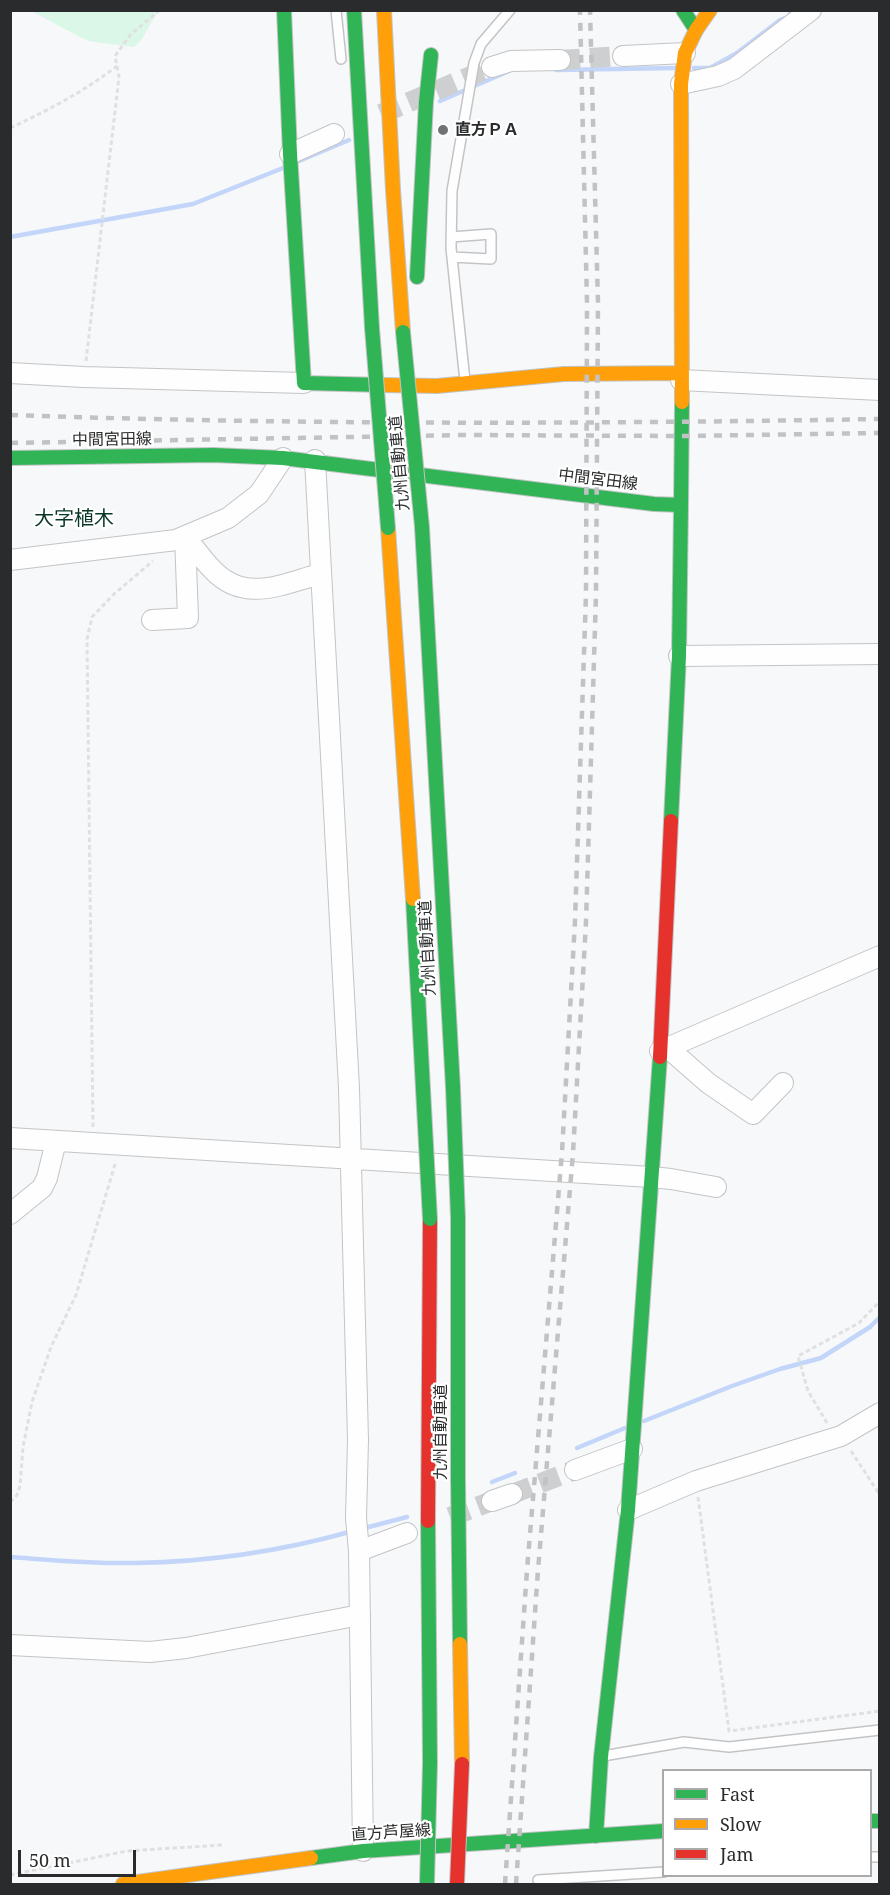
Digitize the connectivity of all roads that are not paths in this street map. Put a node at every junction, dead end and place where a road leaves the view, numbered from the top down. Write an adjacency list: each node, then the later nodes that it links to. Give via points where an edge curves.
1 (284, 10): 21 (main road)
2 (336, 10): 14 (lane)
3 (354, 10): 26 (main road, 九州自動車道)
4 (384, 10): 71 (main road, 九州自動車道, bridge, via 393,190 411,328 411,405 422,527 453,1088 458,1218 462,1764)
5 (510, 10): 24 (lane, via 481,45 474,63 452,191)
6 (683, 10): 9 (main road)
7 (710, 10): 9 (main road)
8 (811, 10): 16 (street, via 734,69)
9 (696, 30): 10 (main road)
10 (685, 53): 12 (street); 16 (main road)
11 (431, 55): 17 (main road)
12 (623, 56)
13 (560, 60): 15 (street, via 511,61)
14 (341, 66)
15 (492, 67)
16 (681, 84): 29 (main road)
17 (426, 102): 19 (lane, via 434,116); 23 (main road)
18 (334, 134): 21 (street)
19 (435, 137)
20 (435, 148): 23 (lane)
21 (290, 154): 30 (main road)
22 (352, 166): 26 (lane)
23 (421, 188): 27 (main road)
24 (451, 237): 25 (lane); 25 (lane, via 491,234 491,259)
25 (452, 257): 31 (lane)
26 (368, 266): 70 (main road, 九州自動車道, bridge, via 408,807 430,1219)
27 (417, 296)
28 (10, 373): 30 (street)
29 (681, 376): 31 (main road, via 564,374); 32 (street); 36 (main road)
30 (304, 383): 31 (main road)
31 (466, 384)
32 (879, 390)
33 (10, 458): 34 (main road, 中間宮田線, via 213,455)
34 (283, 458): 35 (main road, 中間宮田線); 37 (street, via 259,494 228,518)
35 (315, 460): 36 (main road, 中間宮田線); 39 (street)
36 (681, 506): 42 (main road)
37 (181, 538): 38 (street); 39 (street, via 213,571 232,585 250,590); 40 (street, via 188,618)
38 (10, 560)
39 (320, 573): 48 (street)
40 (152, 620)
41 (879, 654): 42 (street)
42 (679, 656): 44 (main road)
43 (879, 956): 44 (street)
44 (664, 1049): 45 (street, via 753,1114); 49 (main road)
45 (783, 1083)
46 (10, 1138): 47 (street)
47 (56, 1141): 48 (street); 51 (street, via 42,1188)
48 (352, 1158): 49 (street); 59 (street)
49 (651, 1177): 50 (street); 53 (main road)
50 (716, 1187)
51 (10, 1214)
52 (879, 1413): 57 (street, via 841,1436 696,1481)
53 (632, 1445): 54 (street); 57 (main road)
54 (575, 1470)
55 (512, 1494): 56 (street)
56 (492, 1501)
57 (628, 1510): 63 (main road)
58 (407, 1533): 59 (street)
59 (359, 1547): 60 (street)
60 (360, 1615): 61 (street, via 150,1652); 66 (street)
61 (10, 1645)
62 (879, 1730): 63 (lane, via 729,1747 684,1742)
63 (601, 1757): 65 (main road)
64 (662, 1832): 65 (main road, 直方芦屋線)
65 (596, 1836): 66 (main road, 直方芦屋線)
66 (363, 1851): 69 (main road, 直方芦屋線)
67 (662, 1872): 68 (lane)
68 (538, 1880)
69 (123, 1884)
70 (427, 1884)
71 (458, 1884)

